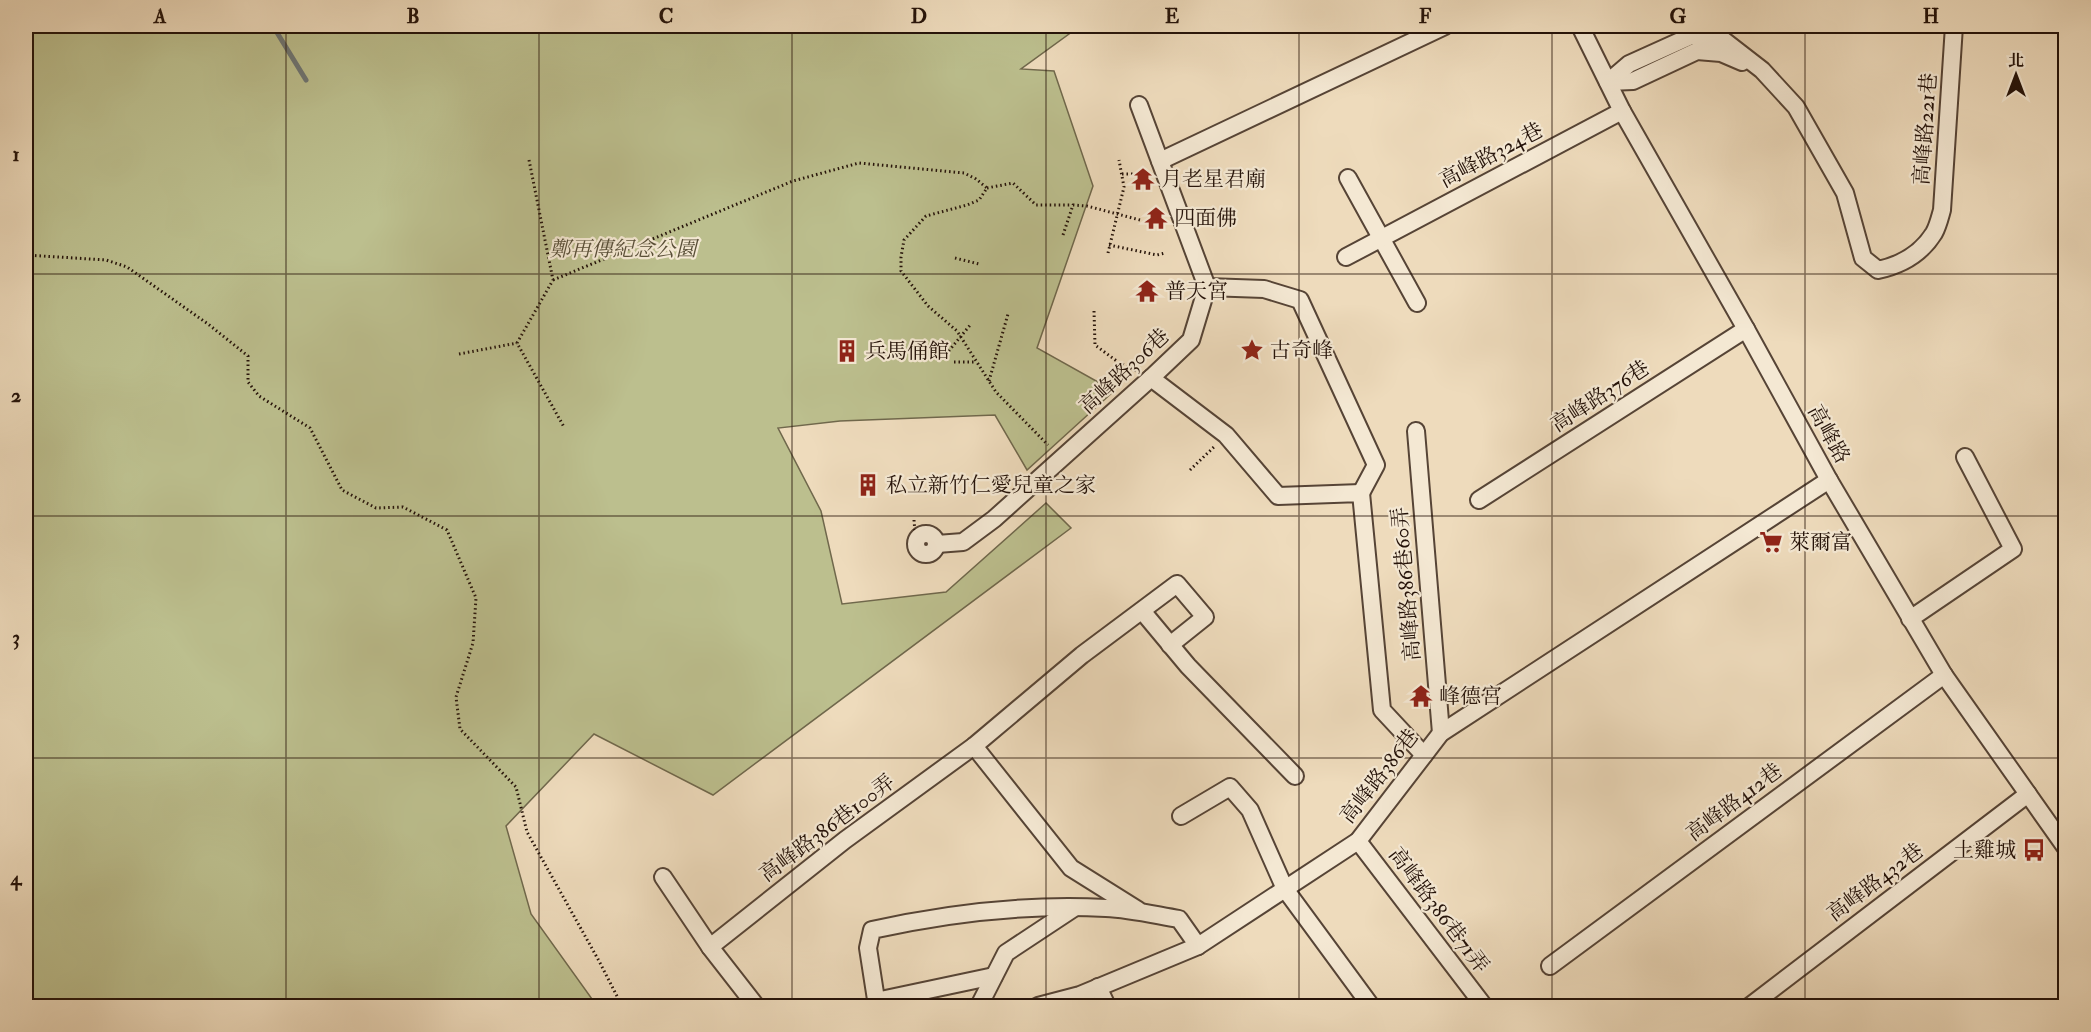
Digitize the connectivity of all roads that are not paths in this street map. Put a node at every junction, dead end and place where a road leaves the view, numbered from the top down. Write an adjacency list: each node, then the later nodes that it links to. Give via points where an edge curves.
1 (1445, 26): 9 (street)
2 (1580, 26): 6 (street, 高峰路)
3 (1954, 26): 5 (street, 高峰路221巷, via 1942,210 1934,233 1916,254 1896,266 1878,270 1863,258 1845,193 1796,107)
4 (1688, 31): 5 (street, via 1722,39); 6 (street, via 1629,64)
5 (1762, 70): 6 (street, via 1721,53 1697,51 1633,81)
6 (1608, 82): 8 (street, 高峰路)
7 (1139, 105): 9 (street)
8 (1622, 111): 11 (street, 高峰路324巷); 15 (street, 高峰路)
9 (1160, 160): 13 (street)
10 (1348, 178): 11 (street)
11 (1381, 238): 12 (street, 高峰路324巷); 14 (street)
12 (1346, 257)
13 (1207, 287): 16 (street, 高峰路306巷, via 1191,340); 20 (street, via 1264,289 1300,300 1376,465)
14 (1417, 303)
15 (1746, 329): 19 (street, 高峰路); 21 (street, 高峰路376巷)
16 (1151, 378): 20 (street, via 1226,435 1278,496); 22 (street, 高峰路306巷, via 963,542 937,544 932,553 925,555)
17 (1416, 431): 27 (street, 高峰路386巷60弄)
18 (1965, 457): 24 (street, via 2013,549)
19 (1828, 480): 24 (street, 高峰路); 27 (street, 高峰路386巷)
20 (1361, 493): 29 (street, via 1382,710)
21 (1479, 500)
22 (916, 545)
23 (1143, 612): 25 (street); 25 (street, 高峰路386巷100弄, via 1178,584 1205,617); 28 (street, 高峰路386巷100弄, via 1082,655)
24 (1910, 619): 26 (street, 高峰路)
25 (1170, 645): 30 (street)
26 (1944, 675): 31 (street, 高峰路); 41 (street, 高峰路412巷)
27 (1441, 733): 29 (street, 高峰路386巷)
28 (974, 746): 38 (street, via 1071,868); 40 (street, 高峰路386巷100弄, via 845,840)
29 (1424, 755): 33 (street, 高峰路386巷)
30 (1295, 776)
31 (2028, 795): 34 (street, 高峰路); 51 (street, 高峰路432巷)
32 (1181, 816): 36 (street, via 1230,787 1250,810)
33 (1358, 841): 36 (street, 高峰路386巷); 50 (street, 高峰路386巷71弄)
34 (2065, 847)
35 (663, 877): 40 (street)
36 (1285, 889): 39 (street, 高峰路386巷); 49 (street)
37 (1074, 908): 38 (street); 42 (street, via 1006,953); 44 (street, via 997,909 872,930 868,948)
38 (1144, 914): 39 (street, via 1179,919)
39 (1198, 946): 43 (street, 高峰路386巷)
40 (710, 947): 45 (street)
41 (1550, 966)
42 (994, 976): 44 (street); 46 (street)
43 (1098, 987): 47 (street, 高峰路386巷); 48 (street)
44 (877, 1004)
45 (756, 1006)
46 (979, 1006)
47 (1038, 1006)
48 (1107, 1006)
49 (1371, 1006)
50 (1484, 1006)
51 (1750, 1006)

